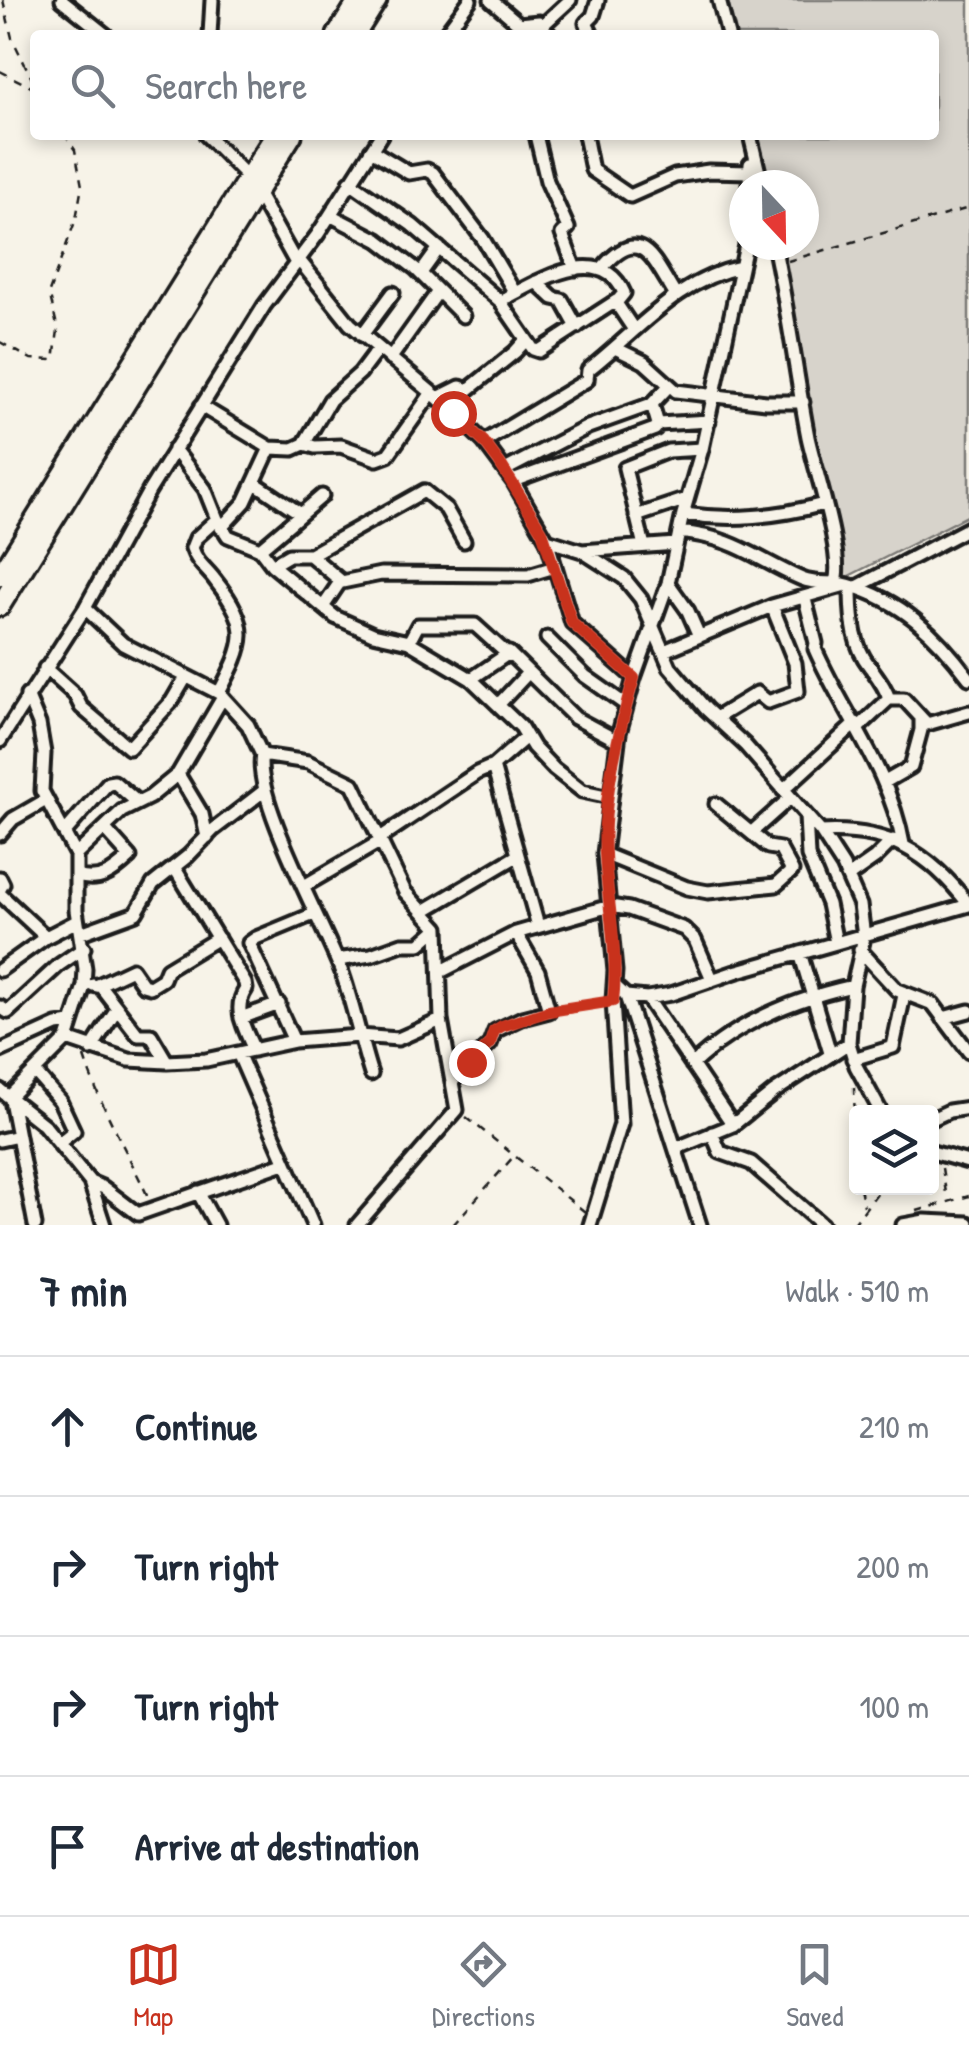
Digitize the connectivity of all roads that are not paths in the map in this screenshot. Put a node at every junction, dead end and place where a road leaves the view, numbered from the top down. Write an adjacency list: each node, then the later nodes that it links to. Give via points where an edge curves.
1 (62, 0): 10 (street)
2 (212, 0): 11 (street)
3 (359, 0): 12 (main road)
4 (377, 0): 13 (main road)
5 (470, 0): 14 (street)
6 (491, 0): 15 (street, via 519,24 539,22)
7 (570, 0): 15 (street)
8 (598, 0): 16 (street, via 586,22)
9 (719, 0): 17 (street)
10 (100, 30)
11 (210, 30)
12 (340, 30)
13 (358, 30)
14 (450, 30)
15 (546, 30)
16 (590, 30)
17 (727, 30)
18 (211, 140): 28 (street)
19 (222, 140): 28 (street)
20 (273, 140): 33 (main road)
21 (288, 140): 33 (main road)
22 (378, 140): 27 (street)
23 (537, 140): 41 (street)
24 (586, 140): 31 (street, via 592,170 630,196 676,176)
25 (750, 140): 29 (street)
26 (751, 140): 30 (street)
27 (371, 150): 32 (street); 46 (street, via 408,173 433,173)
28 (223, 152): 33 (street)
29 (750, 170)
30 (758, 170)
31 (729, 175)
32 (350, 182): 34 (street); 35 (street)
33 (252, 185): 38 (street); 91 (main road); 96 (main road)
34 (330, 215): 38 (street); 42 (street)
35 (439, 248): 42 (street); 48 (street)
36 (743, 260): 39 (street)
37 (777, 260): 61 (street)
38 (298, 262): 53 (street); 63 (street)
39 (742, 266): 47 (street); 59 (street)
40 (602, 268): 41 (street); 47 (street, via 618,250 642,248); 49 (street, via 622,287)
41 (575, 269): 43 (street)
42 (421, 273): 45 (street)
43 (536, 282): 46 (street); 51 (street, via 562,300)
44 (394, 293): 53 (street)
45 (438, 293): 50 (street); 57 (street)
46 (515, 293): 48 (street)
47 (676, 296): 52 (street)
48 (500, 301): 54 (street)
49 (616, 301): 51 (street); 52 (street)
50 (463, 316)
51 (577, 327): 54 (street, via 540,351)
52 (634, 330): 55 (street)
53 (362, 336): 56 (street)
54 (525, 341): 60 (street, via 468,390)
55 (616, 348): 58 (street, via 644,362); 66 (street, via 588,370 587,380)
56 (378, 349): 57 (street); 67 (street, via 330,400)
57 (390, 359): 60 (street)
58 (668, 386): 59 (street); 62 (street)
59 (712, 395): 61 (street); 64 (street)
60 (435, 396): 66 (street); 67 (street, via 382,458)
61 (803, 402): 76 (street)
62 (652, 404): 65 (street); 71 (street, via 588,427)
63 (202, 406): 68 (street); 70 (street)
64 (709, 421): 65 (street); 69 (street)
65 (658, 424): 73 (street)
66 (484, 442): 71 (street)
67 (304, 444): 68 (street)
68 (270, 448): 72 (street)
69 (702, 449): 75 (street); 79 (street, via 668,451 625,468)
70 (174, 450): 80 (street, via 205,488); 99 (street)
71 (505, 470): 73 (street)
72 (256, 482): 77 (street); 80 (street)
73 (513, 482): 83 (street)
74 (322, 496): 77 (street)
75 (688, 498): 78 (street); 79 (street)
76 (824, 504): 78 (street, via 751,518); 94 (street, via 837,572)
77 (301, 514): 86 (street)
78 (683, 514): 82 (street)
79 (636, 516): 85 (street)
80 (219, 524): 86 (street); 113 (street, via 192,548 240,621 240,653)
81 (969, 528): 94 (street)
82 (677, 538): 85 (street); 93 (street); 94 (street, via 716,537 806,580)
83 (547, 540): 87 (street); 90 (street)
84 (464, 541): 88 (street, via 446,509 424,491)
85 (644, 546): 87 (street)
86 (260, 549): 89 (street)
87 (582, 552): 100 (street, via 624,578)
88 (310, 555): 89 (street); 92 (street)
89 (272, 564): 98 (street)
90 (555, 567): 92 (street, via 528,576 381,574); 109 (street, via 572,623)
91 (0, 576)
92 (340, 582): 98 (street)
93 (668, 583): 100 (street); 101 (street)
94 (847, 585): 95 (street); 110 (street, via 934,633); 114 (street, via 861,652)
95 (804, 599): 97 (street); 120 (street, via 814,649)
96 (0, 606)
97 (772, 606): 101 (street); 118 (street, via 795,663 798,691 768,702 757,693)
98 (323, 607): 103 (street, via 345,623)
99 (85, 608): 106 (street); 108 (street, via 124,644)
100 (654, 624): 104 (street); 109 (street)
101 (698, 636): 104 (street)
102 (548, 638): 116 (street)
103 (409, 642): 105 (street, via 418,625 475,624); 111 (street)
104 (664, 651): 118 (street, via 670,667)
105 (506, 654): 107 (street); 111 (street)
106 (46, 668): 108 (street, via 128,748); 112 (street)
107 (527, 674): 115 (street); 123 (street, via 588,727)
108 (186, 678): 113 (street)
109 (634, 678): 116 (street)
110 (969, 678)
111 (470, 680): 115 (street)
112 (27, 695): 122 (street); 131 (street, via 40,724)
113 (221, 695): 124 (street, via 248,724); 126 (street)
114 (890, 699): 119 (street, via 904,699); 120 (street)
115 (498, 704): 121 (street)
116 (626, 706): 123 (street)
117 (969, 712): 119 (street, via 934,724)
118 (716, 718): 129 (street)
119 (921, 718): 127 (street, via 911,767)
120 (857, 725): 127 (street); 129 (street)
121 (526, 737): 125 (street); 130 (street, via 582,791)
122 (0, 740)
123 (618, 741): 130 (street)
124 (262, 755): 128 (street); 141 (street, via 287,756 354,784)
125 (493, 766): 141 (street); 145 (street)
126 (178, 774): 132 (street); 140 (street, via 202,814)
127 (885, 782): 142 (street)
128 (264, 790): 140 (street); 150 (street)
129 (786, 794): 134 (street); 137 (street)
130 (610, 796): 143 (street)
131 (46, 800): 136 (street); 139 (street)
132 (137, 802): 135 (street); 136 (street, via 108,783)
133 (716, 804): 137 (street)
134 (806, 816): 138 (street); 163 (street, via 808,856)
135 (104, 828): 144 (street); 147 (street, via 130,857 103,878)
136 (65, 832): 144 (street)
137 (752, 832): 143 (street, via 779,848 786,861 792,873 780,884 708,892)
138 (821, 832): 142 (street, via 856,831); 148 (street)
139 (0, 834)
140 (206, 837): 146 (street)
141 (381, 840): 150 (street); 154 (street, via 405,892)
142 (898, 842): 148 (street); 152 (street, via 948,879)
143 (604, 854): 153 (street)
144 (76, 855): 147 (street)
145 (517, 856): 154 (street); 156 (street)
146 (174, 867): 157 (street, via 131,917); 162 (street)
147 (77, 876): 157 (street)
148 (848, 877): 160 (street)
149 (0, 878): 151 (street)
150 (304, 886): 155 (street)
151 (0, 891): 161 (street)
152 (969, 905): 160 (street)
153 (610, 906): 156 (street); 170 (street, via 684,929); 172 (street)
154 (424, 911): 158 (street)
155 (314, 914): 167 (street); 178 (street, via 249,944)
156 (538, 926): 159 (street)
157 (79, 927): 161 (street); 164 (street)
158 (438, 928): 167 (street, via 420,944); 169 (street)
159 (516, 933): 169 (street); 201 (street, via 538,971 549,1011 494,1031 490,1044)
160 (864, 936): 163 (street); 165 (street)
161 (46, 937): 168 (street)
162 (218, 938): 171 (street, via 150,987 132,969); 182 (street, via 245,982)
163 (836, 944): 166 (street)
164 (84, 948): 171 (street); 179 (street, via 8,1012)
165 (860, 950): 173 (street); 174 (street)
166 (800, 952): 170 (street); 176 (street)
167 (337, 960): 186 (street)
168 (0, 970)
169 (440, 972): 184 (street)
170 (712, 980): 177 (street)
171 (91, 985): 180 (street); 185 (street)
172 (615, 986): 175 (street); 219 (street, via 621,1124)
173 (853, 986): 176 (street); 189 (street)
174 (904, 995): 183 (street, via 930,1001); 197 (street, via 894,1047)
175 (626, 996): 177 (street); 211 (street)
176 (812, 996): 195 (street); 198 (street, via 734,1033)
177 (646, 998): 198 (street)
178 (279, 1004): 182 (street); 188 (street)
179 (0, 1006)
180 (116, 1010): 190 (street); 196 (street, via 138,1036 151,1035)
181 (969, 1011): 183 (street)
182 (240, 1018): 191 (street)
183 (943, 1018): 193 (street)
184 (441, 1020): 186 (street, via 398,1039); 201 (street)
185 (70, 1023): 187 (street); 192 (street)
186 (359, 1036): 188 (street); 200 (street)
187 (66, 1040): 190 (street); 199 (street)
188 (294, 1041): 191 (street)
189 (849, 1043): 195 (street); 197 (street)
190 (86, 1047): 196 (street, via 128,1060)
191 (254, 1050): 194 (street)
192 (0, 1051)
193 (969, 1052)
194 (238, 1053): 196 (street); 214 (street)
195 (830, 1053): 206 (street)
196 (167, 1062)
197 (855, 1062): 203 (street)
198 (692, 1065): 206 (street)
199 (36, 1072): 202 (street); 210 (street, via 74,1131)
200 (371, 1074)
201 (454, 1080): 226 (street, via 457,1110)
202 (4, 1094): 208 (street); 210 (street)
203 (877, 1105)
204 (969, 1108): 205 (street)
205 (939, 1116)
206 (733, 1124): 207 (street)
207 (712, 1133): 211 (street); 227 (street, via 720,1152 751,1163)
208 (18, 1136): 209 (street); 222 (street)
209 (0, 1140)
210 (58, 1143): 216 (street)
211 (678, 1148): 220 (street)
212 (939, 1154): 213 (street)
213 (969, 1159): 215 (street)
214 (284, 1164): 217 (street); 225 (street)
215 (969, 1170)
216 (90, 1182): 217 (street, via 138,1214); 223 (street)
217 (198, 1192): 224 (street)
218 (906, 1220): 221 (street)
219 (591, 1221)
220 (696, 1223)
221 (968, 1223)
222 (35, 1225)
223 (104, 1225)
224 (216, 1225)
225 (313, 1225)
226 (357, 1225)
227 (822, 1225)

